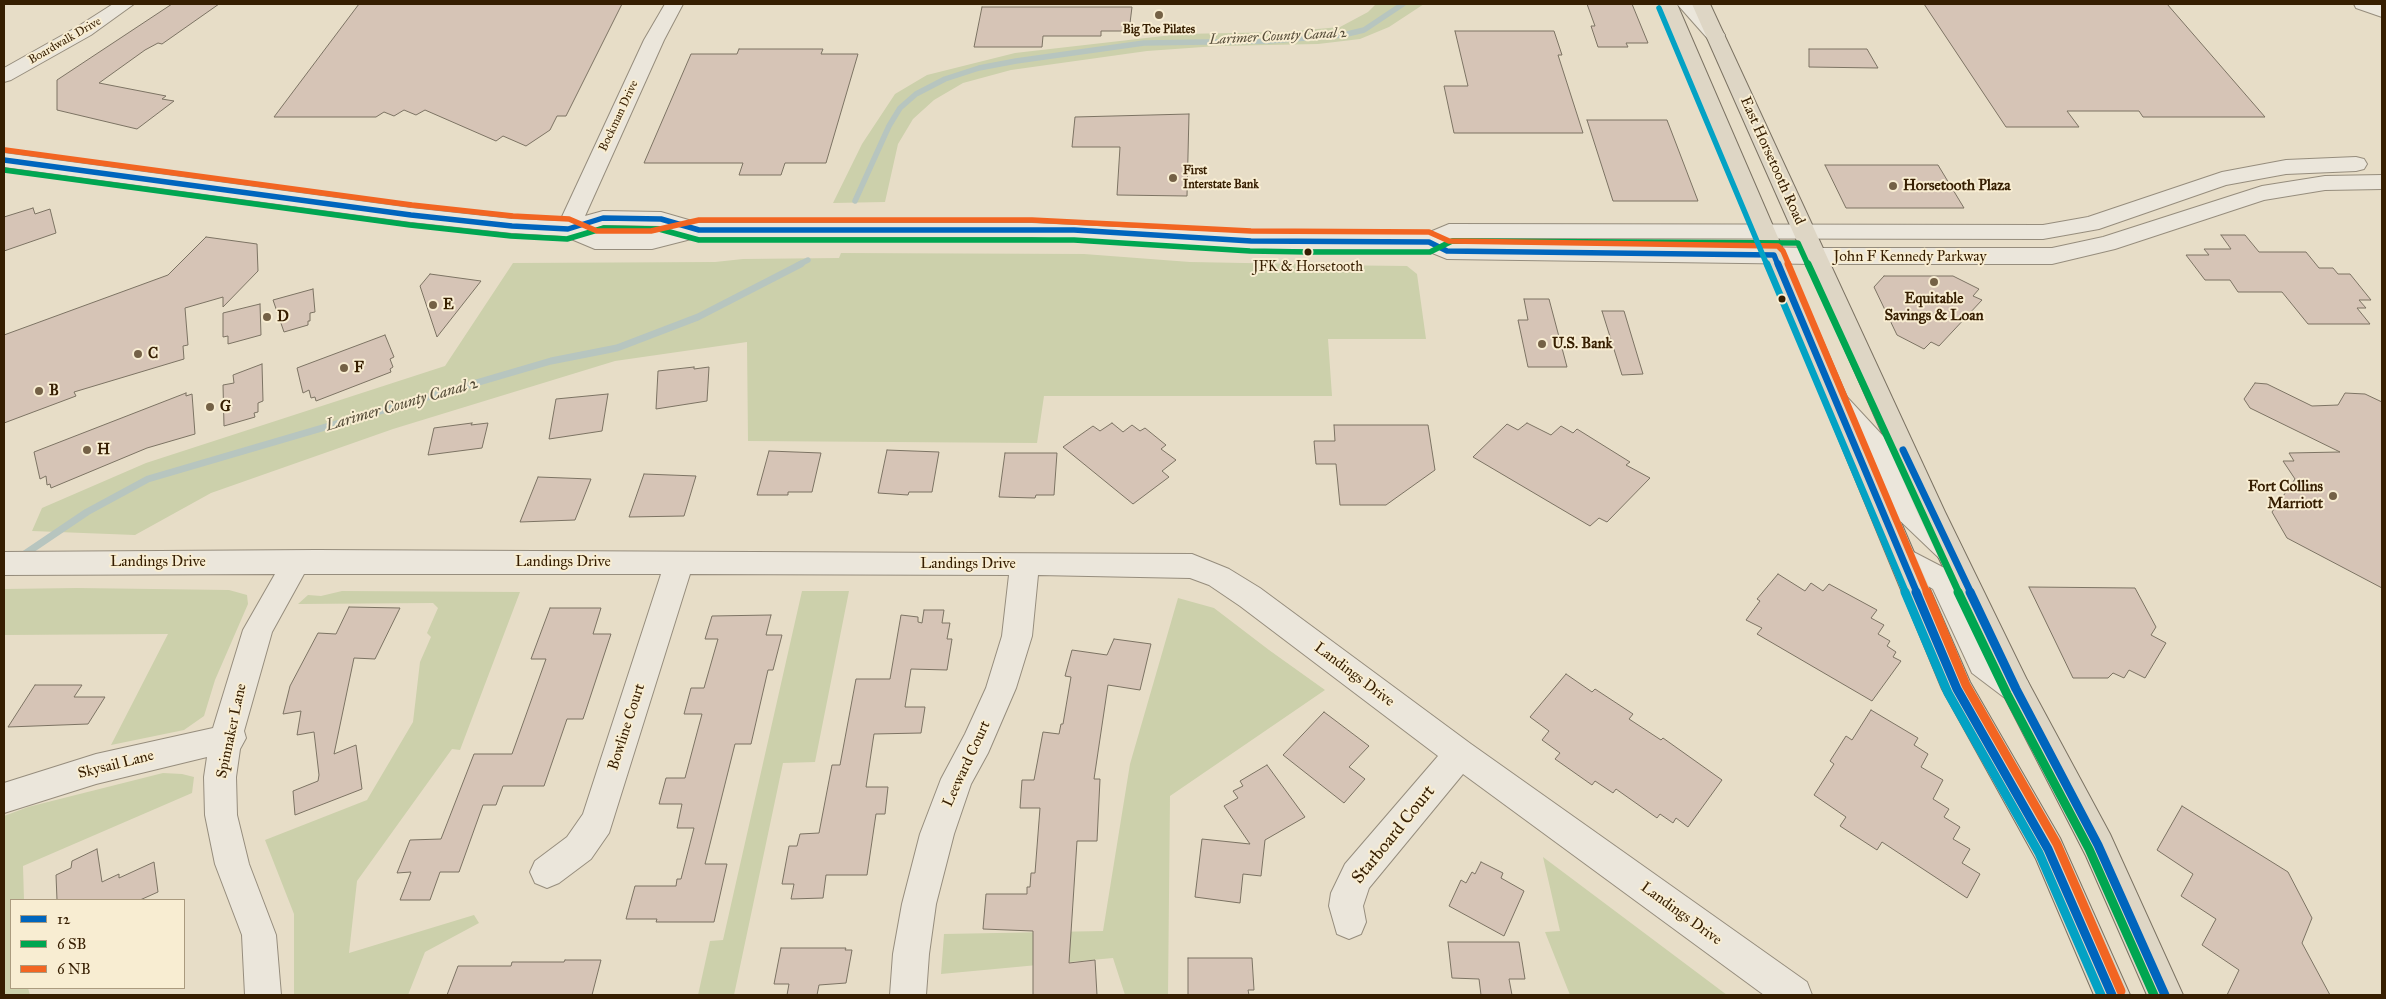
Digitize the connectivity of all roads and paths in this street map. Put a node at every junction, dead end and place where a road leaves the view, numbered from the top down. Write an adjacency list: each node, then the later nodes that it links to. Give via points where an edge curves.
1 (125, 4): 9 (street, Boardwalk Drive)
2 (674, 4): 13 (street, Bockman Drive, via 654,40)
3 (1668, 4): 14 (main road)
4 (1686, 4): 8 (street)
5 (1701, 4): 8 (main road, East Horsetooth Road)
6 (2363, 4): 7 (street)
7 (2382, 12)
8 (1715, 35): 16 (main road, East Horsetooth Road)
9 (4, 76)
10 (4, 160): 13 (street, John F Kennedy Parkway, via 411,215)
11 (2382, 164): 16 (street, John F Kennedy Parkway, via 2286,167 2222,179 2091,224 2043,232)
12 (2382, 182): 16 (street, John F Kennedy Parkway, via 2325,183 2262,194 2108,244 2052,256)
13 (568, 229): 15 (street, John F Kennedy Parkway, via 595,241 644,241 699,230 1074,230 1251,241)
14 (1764, 231): 15 (street, John F Kennedy Parkway, via 1449,232); 16 (street, John F Kennedy Parkway); 17 (main road)
15 (1430, 242): 17 (street, John F Kennedy Parkway, via 1447,251)
16 (1809, 245): 17 (street, John F Kennedy Parkway); 19 (main road, East Horsetooth Road)
17 (1774, 255): 18 (main road)
18 (1837, 403): 19 (street, via 1875,444 1904,507); 20 (main road)
19 (1949, 550): 25 (main road, East Horsetooth Road)
20 (1902, 557): 25 (street, via 1944,581 1983,664); 34 (main road, via 1957,689 2048,849)
21 (296, 562): 22 (street, Landings Drive); 23 (street, Landings Drive); 26 (street, Spinnaker Lane, via 258,630 228,731)
22 (4, 563)
23 (679, 563): 24 (street, Landings Drive); 29 (street, Bowline Court, via 597,822 579,848)
24 (1025, 564): 27 (street, Landings Drive, via 1192,566 1219,577); 32 (street, Leeward Court, via 1017,636 1001,688 957,779 937,834 919,904)
25 (2016, 689): 35 (main road, East Horsetooth Road, via 2098,845)
26 (230, 738): 28 (street, Skysail Lane, via 96,769); 31 (street, Spinnaker Lane, via 225,746 220,777 221,815 232,864 259,935)
27 (1460, 754): 30 (street, Starboard Court, via 1357,876 1348,893); 33 (street, Landings Drive)
28 (4, 798)
29 (547, 872)
30 (1349, 922)
31 (263, 995)
32 (908, 995)
33 (1794, 995)
34 (2112, 995)
35 (2165, 995)

